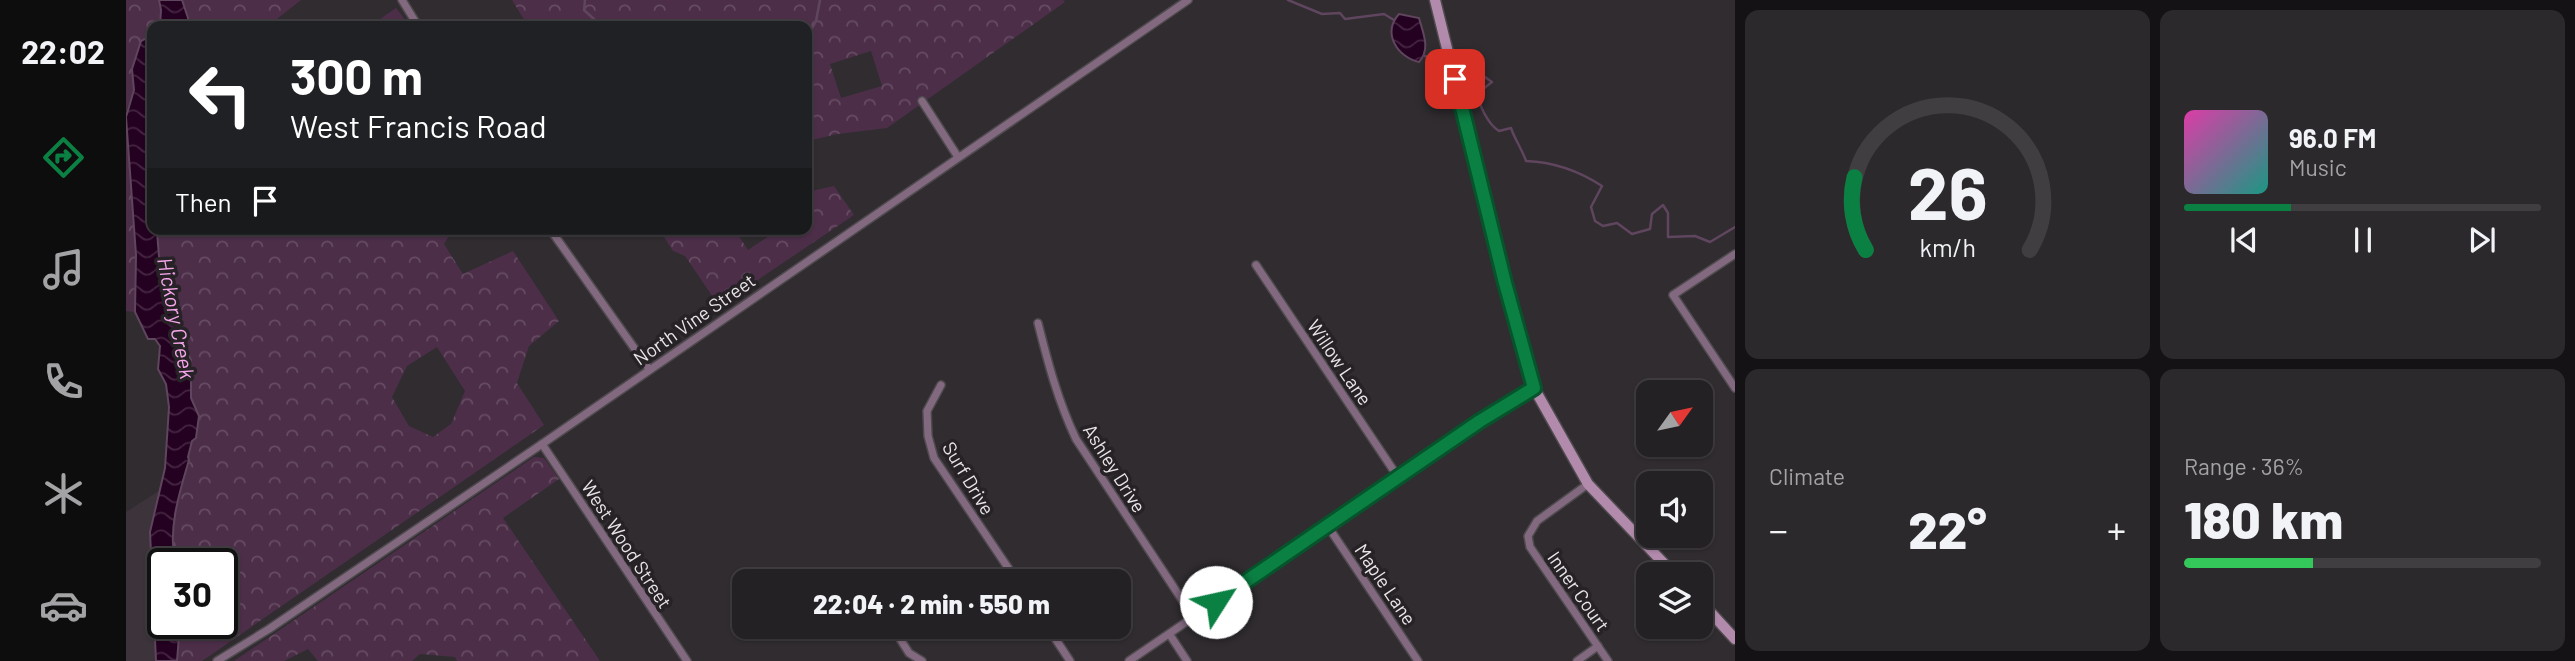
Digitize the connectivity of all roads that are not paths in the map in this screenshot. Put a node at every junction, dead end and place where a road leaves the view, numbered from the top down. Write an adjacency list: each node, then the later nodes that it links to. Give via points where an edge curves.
1 (402, 0): 4 (street)
2 (1188, 0): 6 (street, North Vine Street)
3 (1435, 0): 13 (street)
4 (415, 21)
5 (922, 101): 6 (street)
6 (958, 157): 11 (street, North Vine Street)
7 (554, 235): 11 (street)
8 (1735, 254): 14 (street, via 1673,295)
9 (1256, 265): 16 (street, Willow Lane)
10 (1038, 323): 22 (street, Ashley Drive, via 1062,410 1076,439)
11 (649, 369): 15 (street, North Vine Street)
12 (941, 385): 20 (street, Surf Drive, via 927,411 934,458)
13 (1534, 388): 16 (street); 17 (street)
14 (1735, 388)
15 (542, 444): 28 (street, North Vine Street); 29 (street, West Wood Street)
16 (1398, 477): 18 (street)
17 (1588, 484): 19 (street); 27 (street, Inner Court, via 1537,520 1528,536 1530,547)
18 (1327, 525): 22 (street); 34 (street, Maple Lane)
19 (1663, 562)
20 (1009, 569)
21 (1713, 616): 26 (street)
22 (1194, 618): 23 (street)
23 (1170, 635): 32 (street); 33 (street)
24 (900, 639): 30 (street)
25 (1056, 639): 31 (street)
26 (1735, 639)
27 (1598, 646): 35 (street); 36 (street, Inner Court)
28 (217, 661)
29 (687, 661)
30 (922, 661)
31 (1070, 661)
32 (1129, 661)
33 (1187, 661)
34 (1418, 661)
35 (1577, 661)
36 (1608, 661)

